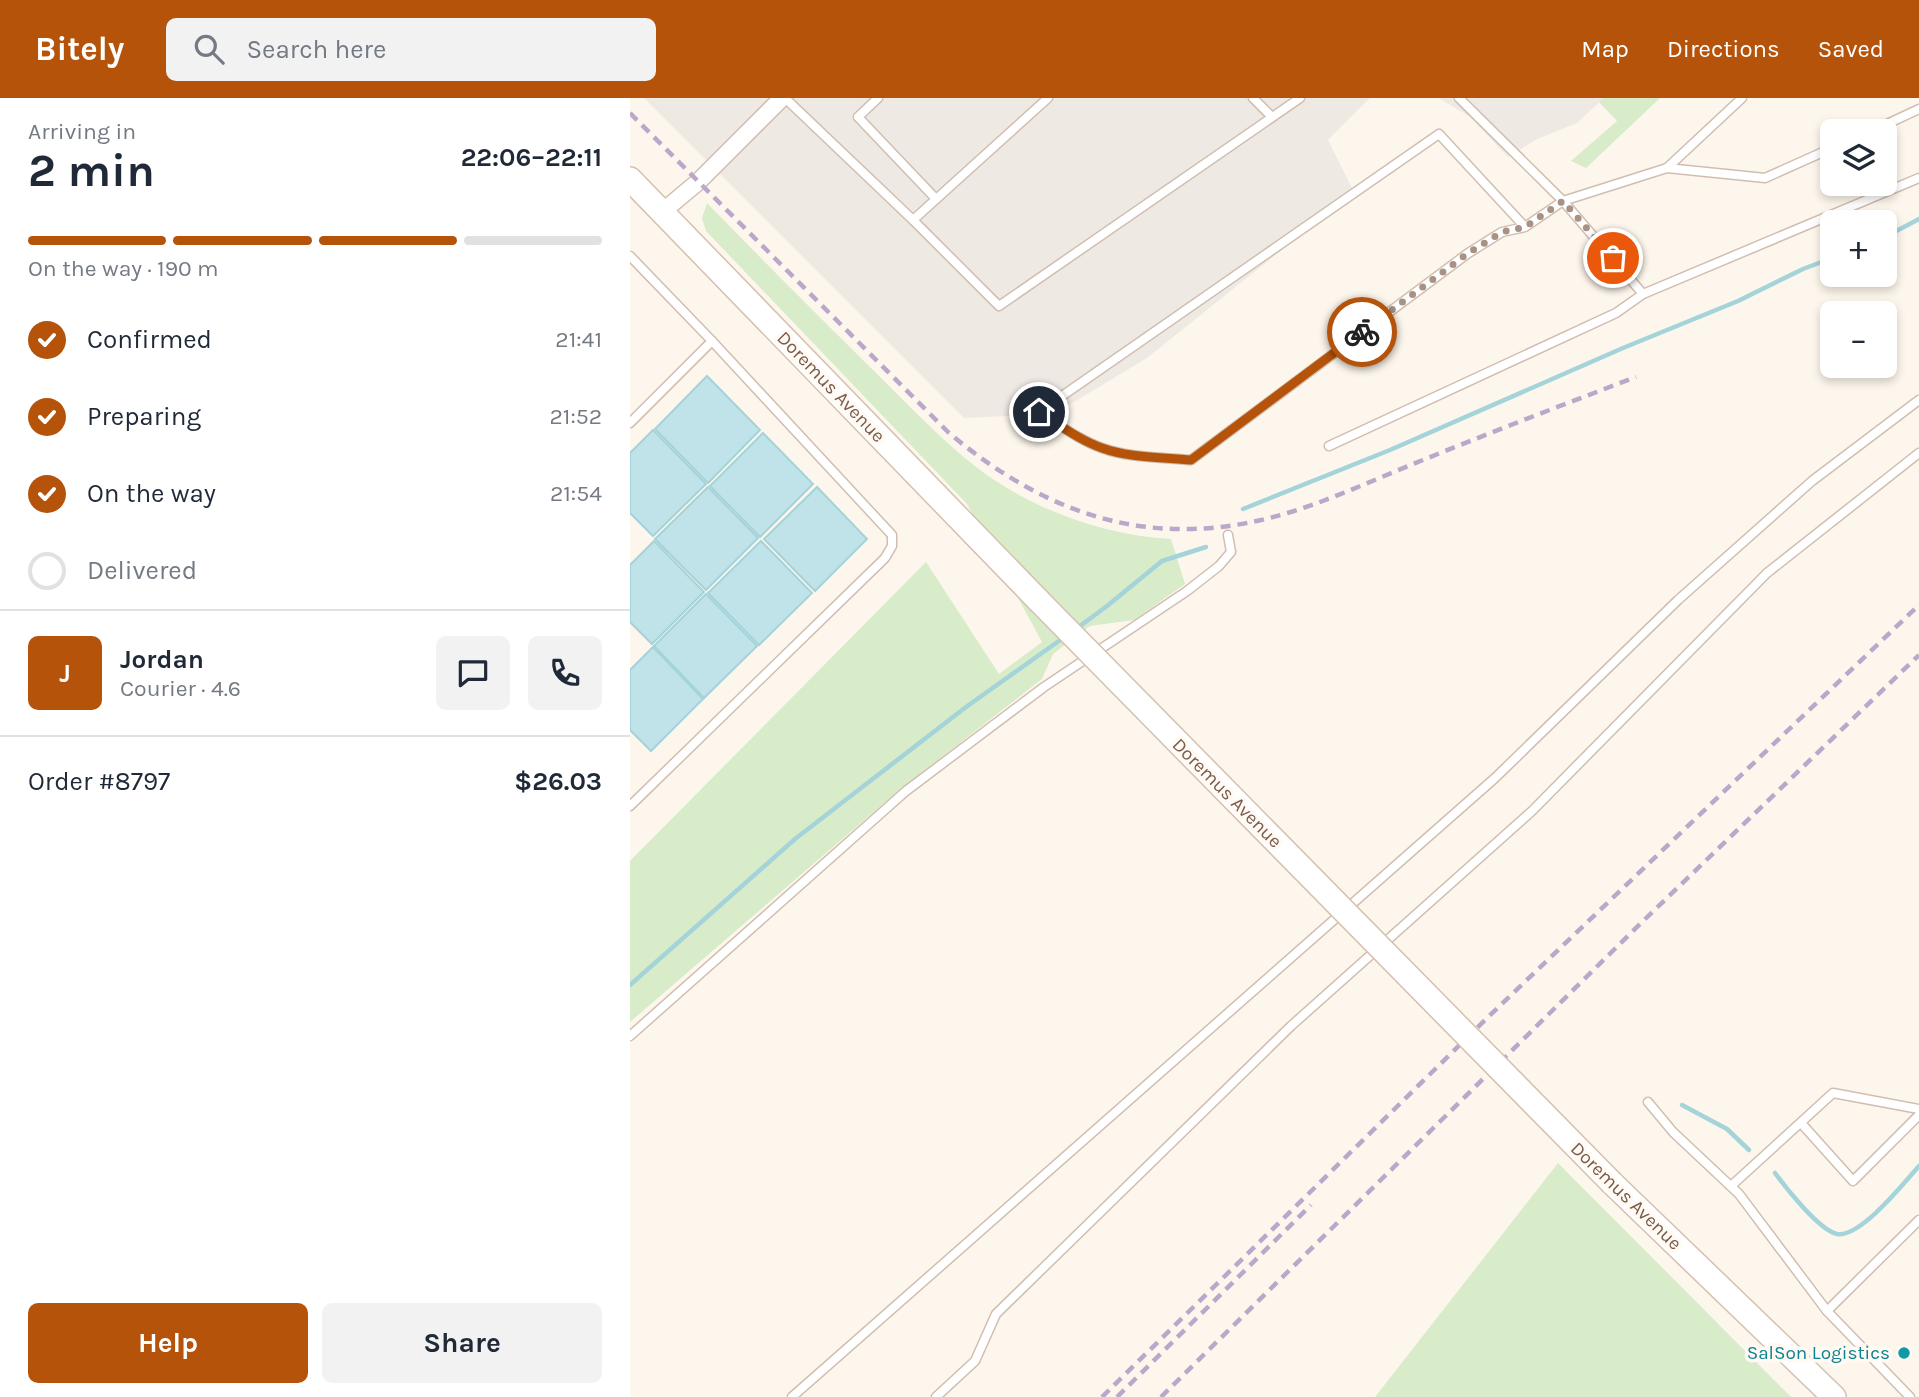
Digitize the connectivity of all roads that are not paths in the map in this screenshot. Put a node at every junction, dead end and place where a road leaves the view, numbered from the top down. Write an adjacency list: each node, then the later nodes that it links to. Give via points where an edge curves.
1 (784, 98): 17 (street); 18 (lane)
2 (878, 98): 15 (lane, via 858,117)
3 (1048, 98): 15 (lane)
4 (1253, 98): 9 (lane)
5 (1300, 98): 9 (lane)
6 (1459, 98): 16 (lane)
7 (1742, 98): 12 (lane)
8 (1919, 110): 10 (lane)
9 (1272, 117): 18 (lane, via 999,306)
10 (1897, 120)
11 (1820, 153): 12 (lane, via 1765,178)
12 (1667, 168): 16 (lane)
13 (1919, 177): 21 (lane)
14 (630, 179): 17 (main road, Doremus Avenue)
15 (936, 199): 18 (lane)
16 (1563, 201): 19 (lane); 21 (lane)
17 (662, 212): 39 (main road, Doremus Avenue, bridge, via 1612,1183)
18 (913, 220)
19 (1525, 227): 19 (lane, via 1502,232 1467,254 1191,460 1102,448 1039,412 1439,134)
20 (630, 256): 22 (lane)
21 (1643, 294): 25 (lane, via 1616,313)
22 (712, 341): 24 (lane); 28 (lane, via 892,535 892,547)
23 (1919, 400): 37 (lane, via 1791,500 1678,600 1495,778)
24 (630, 423)
25 (1329, 446)
26 (1919, 453): 38 (lane, via 1767,573 1532,811 1291,1026 996,1314 975,1361)
27 (1228, 535): 29 (lane, via 1231,552 1219,566 1044,687 906,791)
28 (630, 806)
29 (630, 1036)
30 (1648, 1102): 34 (lane)
31 (1919, 1110): 33 (lane, via 1833,1093)
32 (1919, 1115): 33 (lane, via 1853,1181)
33 (1801, 1123): 34 (lane)
34 (1731, 1186): 36 (lane)
35 (1919, 1220): 36 (lane)
36 (1828, 1311): 40 (lane)
37 (792, 1397)
38 (936, 1397)
39 (1834, 1397)
40 (1910, 1397)

